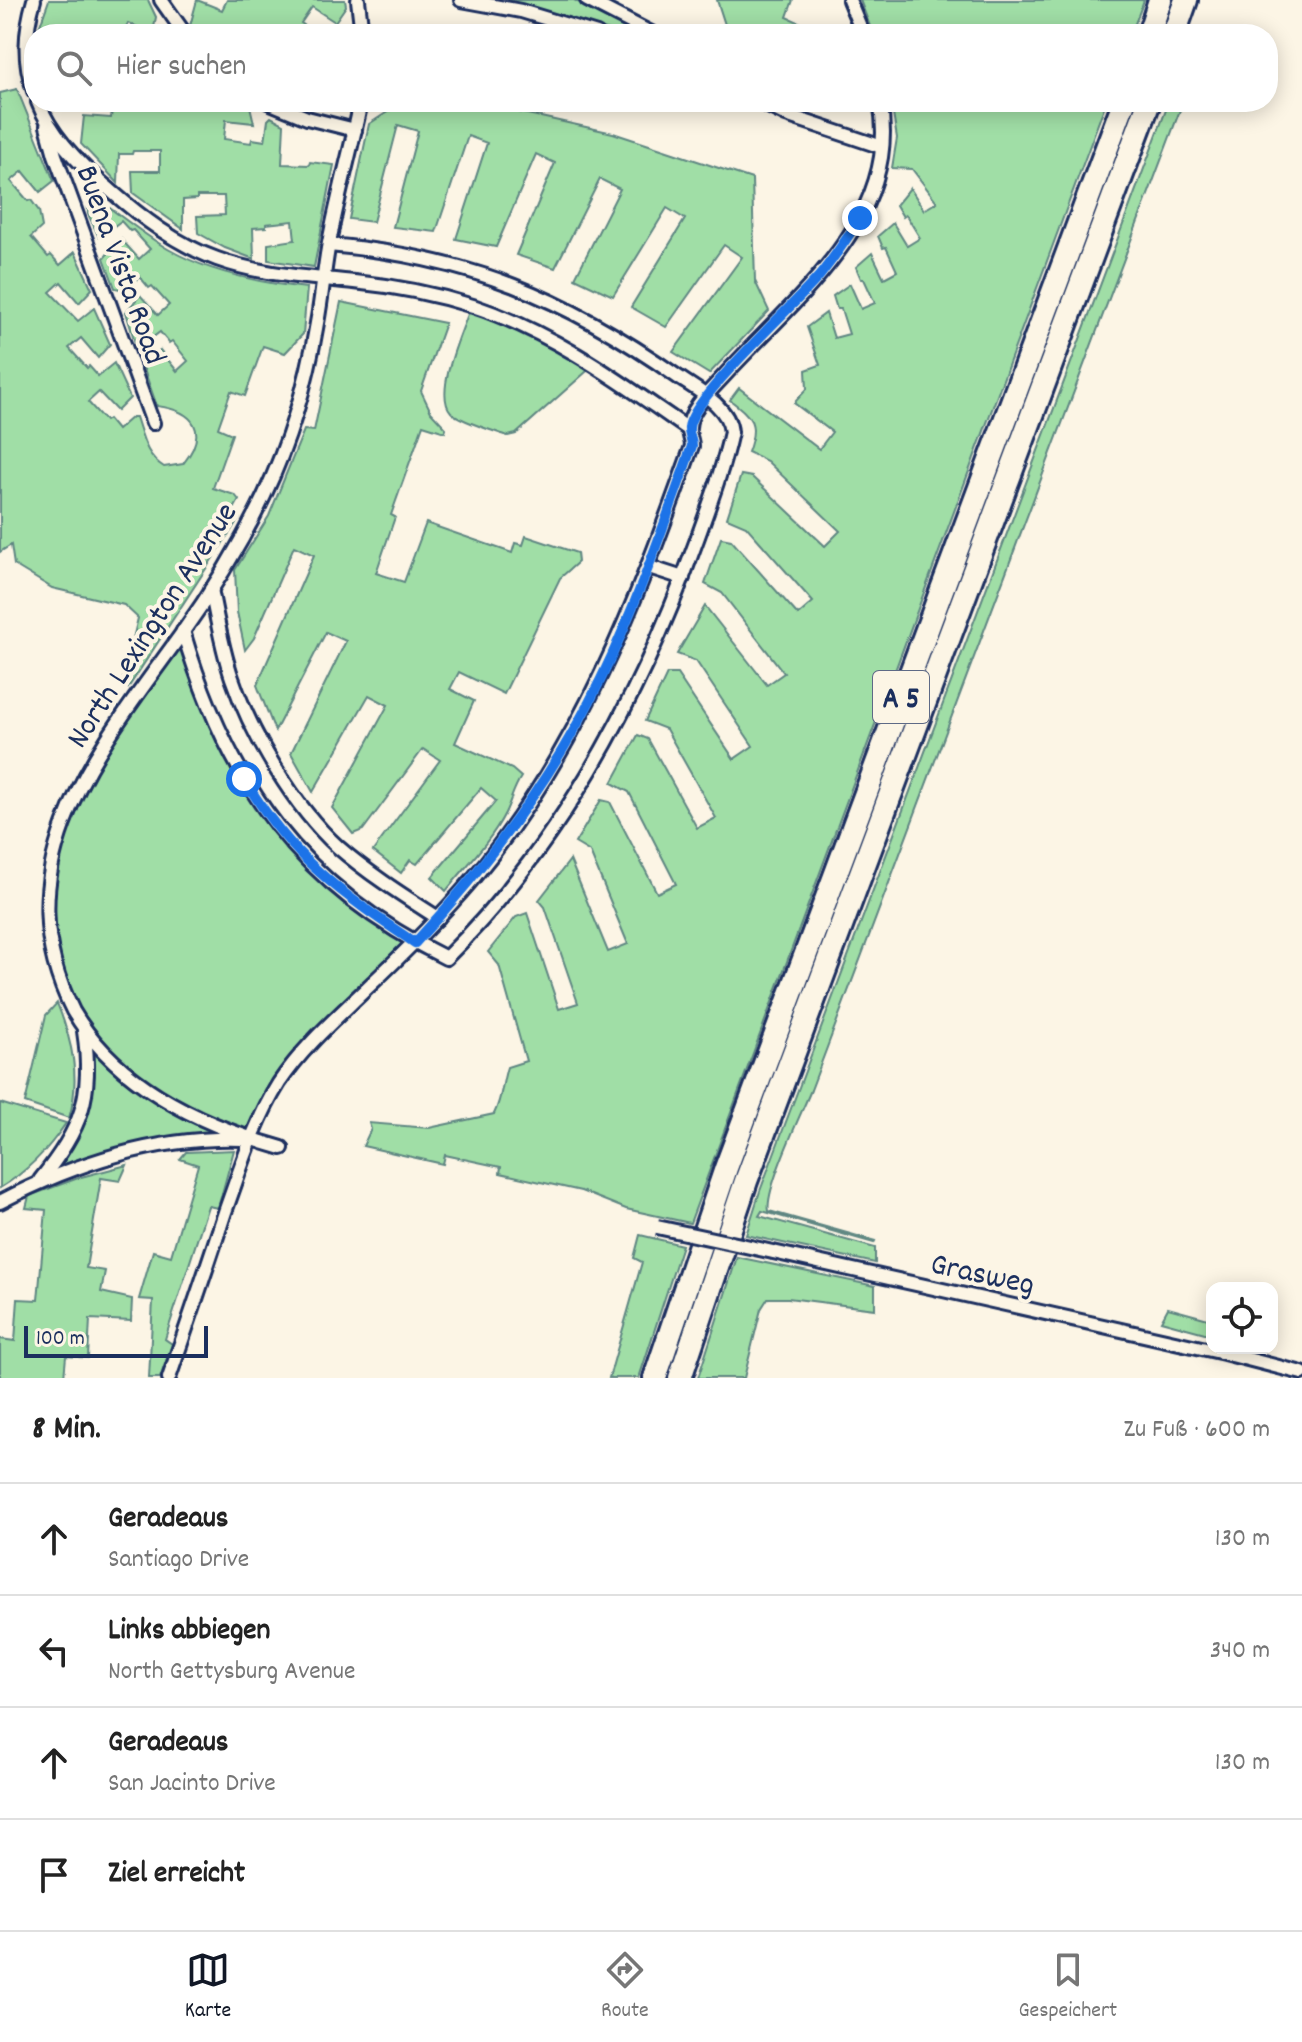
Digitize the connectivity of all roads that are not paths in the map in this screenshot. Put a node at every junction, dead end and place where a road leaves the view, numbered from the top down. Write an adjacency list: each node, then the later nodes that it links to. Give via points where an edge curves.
1 (34, 0): 9 (street)
2 (161, 0): 10 (street)
3 (358, 0): 11 (street)
4 (461, 0): 12 (street)
5 (587, 0): 13 (street)
6 (849, 0): 14 (street)
7 (1160, 0): 15 (highway)
8 (1186, 0): 16 (highway)
9 (28, 24)
10 (178, 24)
11 (361, 24)
12 (564, 24)
13 (634, 24)
14 (859, 24)
15 (1152, 24)
16 (1178, 24)
17 (42, 112): 24 (street, Buena Vista Road)
18 (292, 112): 25 (street)
19 (359, 112): 25 (street, North Lexington Avenue)
20 (780, 112): 26 (street)
21 (880, 112): 26 (street)
22 (1120, 112): 46 (highway, A 5, via 726,1168)
23 (1145, 112): 47 (highway, A 5, via 746,1181)
24 (46, 123): 28 (street, via 98,180 179,241 217,259); 30 (street, Buena Vista Road)
25 (355, 130): 27 (street, North Lexington Avenue)
26 (882, 147): 29 (street, via 872,193 839,250)
27 (329, 245): 28 (street, North Lexington Avenue); 29 (street, via 437,261 529,290 639,349)
28 (325, 281): 31 (street, via 411,291 517,323 595,364); 34 (street, North Lexington Avenue, via 283,453)
29 (706, 396): 31 (street); 33 (street, via 730,423 731,432)
30 (153, 423)
31 (688, 429): 32 (street, via 692,446)
32 (649, 567): 33 (street); 36 (street, via 579,722 530,801)
33 (683, 578): 37 (street, via 605,747 515,880 446,958)
34 (211, 589): 35 (street, North Lexington Avenue); 36 (street, via 241,702 301,807 364,868)
35 (183, 631): 37 (street, via 224,741 275,826 321,876); 38 (street, North Lexington Avenue, via 80,776 42,880 48,951 65,998)
36 (438, 918): 37 (street)
37 (415, 943): 39 (street, via 293,1063)
38 (84, 1028): 39 (street, North Lexington Avenue, via 111,1060 148,1090); 41 (street, North Lexington Avenue, via 88,1066 78,1126)
39 (250, 1140): 40 (street); 41 (street, via 157,1145); 45 (street)
40 (282, 1148)
41 (37, 1183): 42 (street)
42 (0, 1202)
43 (654, 1226): 44 (street, Grasweg, bridge)
44 (1302, 1373)
45 (169, 1378)
46 (655, 1378)
47 (680, 1378)

